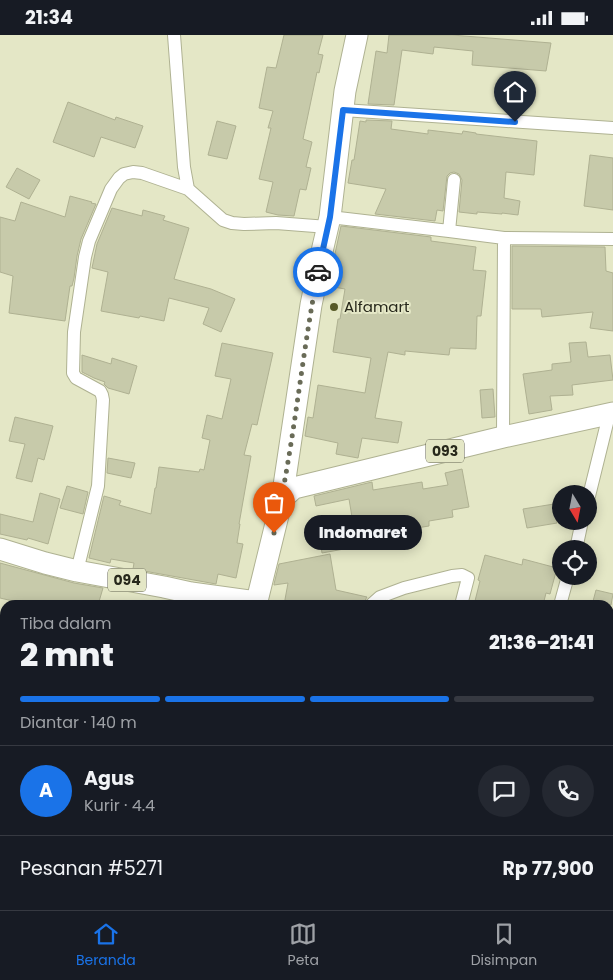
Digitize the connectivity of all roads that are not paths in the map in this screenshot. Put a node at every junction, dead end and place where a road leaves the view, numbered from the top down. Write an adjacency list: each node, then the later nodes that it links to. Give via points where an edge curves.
1 (174, 35): 6 (street)
2 (356, 35): 3 (main road)
3 (343, 110): 4 (street); 7 (main road)
4 (613, 128)
5 (454, 179): 8 (street)
6 (188, 189): 7 (street, via 223,220 232,223); 16 (street, via 142,173 124,174 111,189 89,241 74,332 73,373 100,391 103,401 98,486)
7 (329, 222): 8 (street); 14 (main road, via 311,305)
8 (449, 231): 9 (street)
9 (504, 239): 10 (street); 12 (street)
10 (613, 239)
11 (611, 414): 12 (main road, 093); 13 (street)
12 (504, 437): 14 (main road, 093, via 294,488)
13 (592, 485)
14 (282, 499): 19 (main road)
15 (0, 549): 16 (main road, 094)
16 (77, 571): 18 (main road, 094)
17 (566, 585): 22 (street)
18 (237, 600)
19 (258, 600)
20 (376, 600): 21 (street, via 404,588 462,575 468,578)
21 (462, 600)
22 (561, 600)

